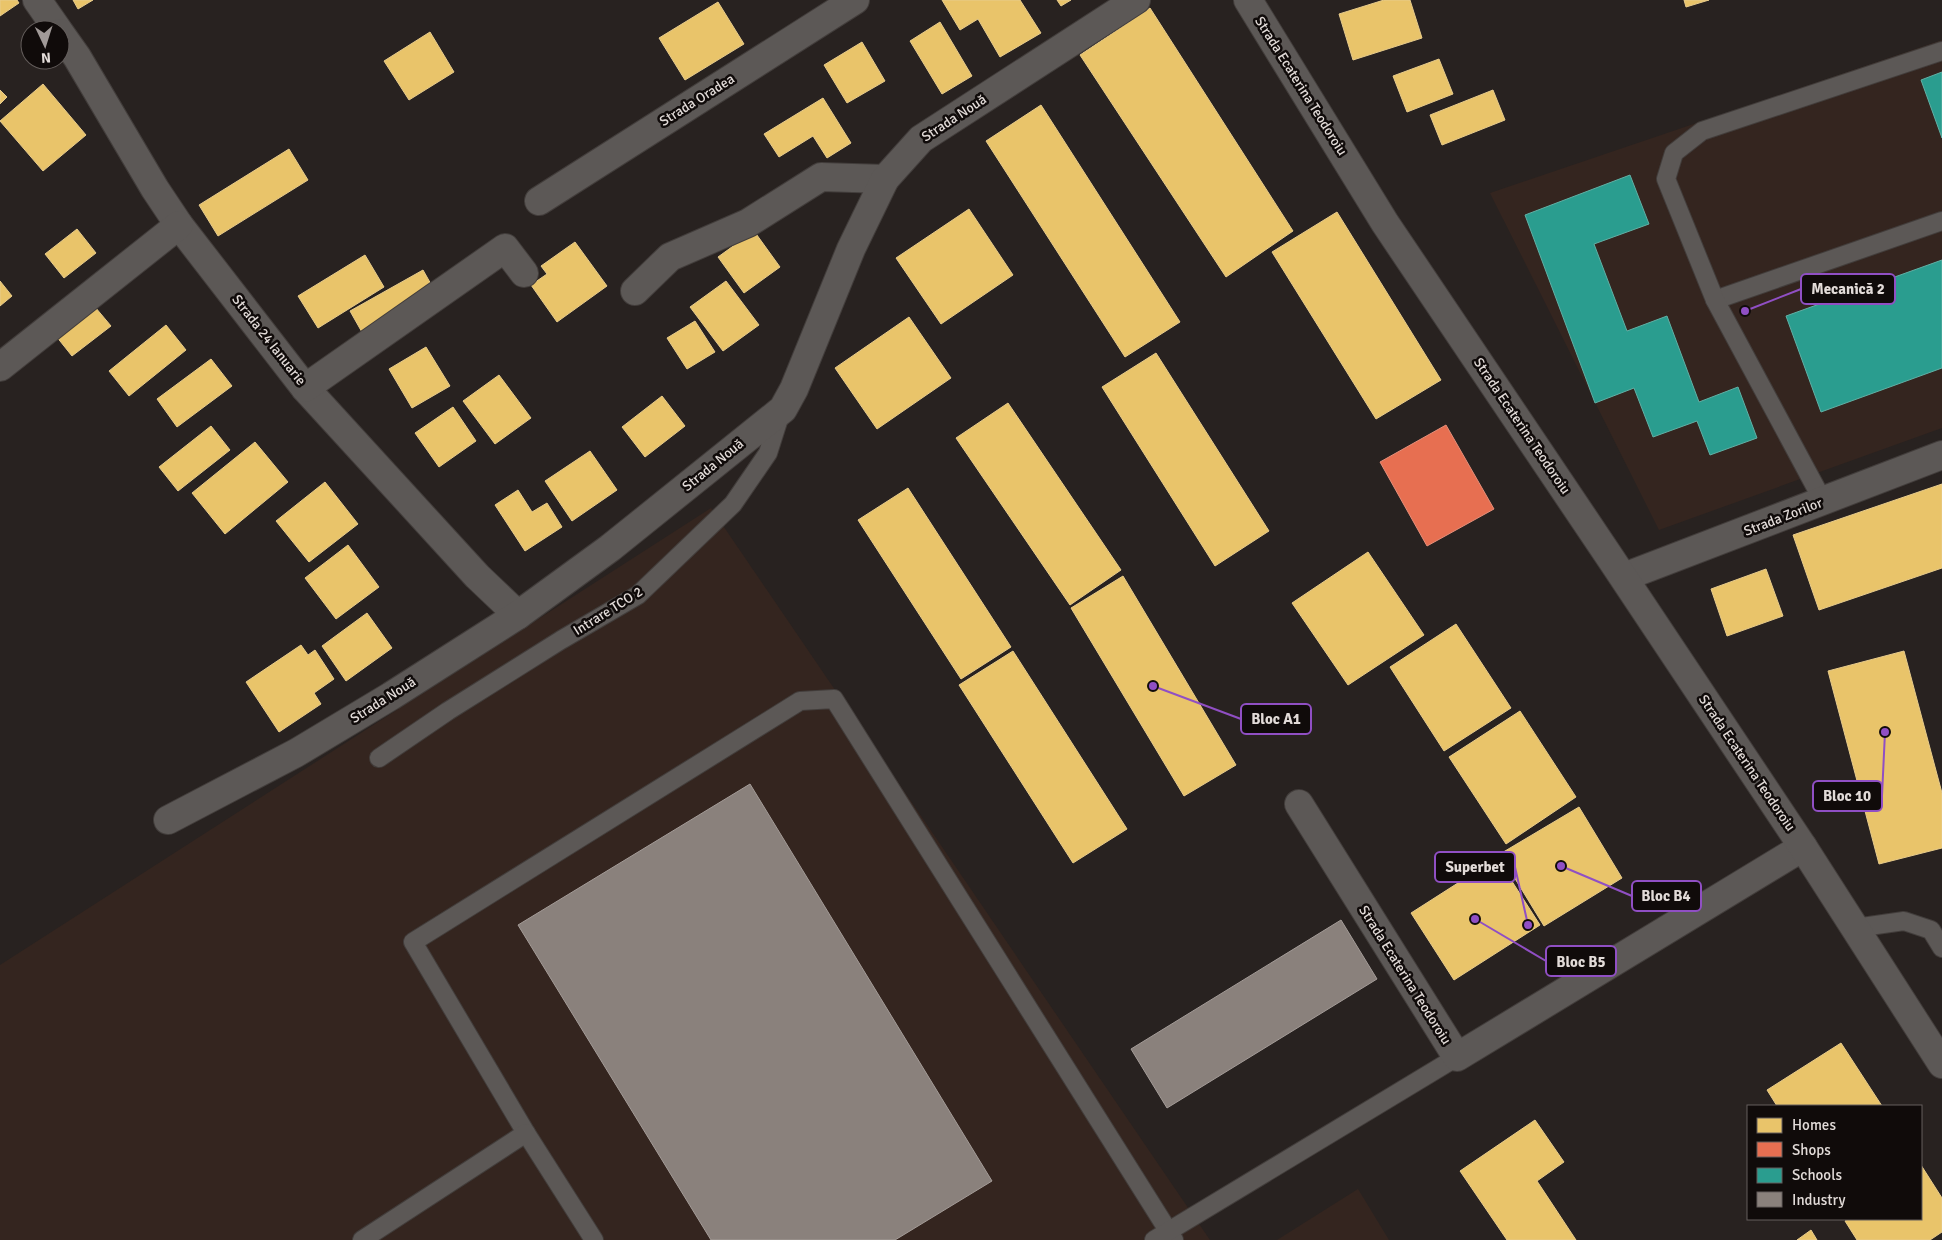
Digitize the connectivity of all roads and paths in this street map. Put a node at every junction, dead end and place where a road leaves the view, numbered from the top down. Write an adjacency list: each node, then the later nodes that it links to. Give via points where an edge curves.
1 (36, 0): 5 (street)
2 (855, 0): 9 (street, Strada Oradea)
3 (1136, 0): 8 (street, Strada Nouă, via 921,139)
4 (1248, 0): 20 (street, Strada Ecaterina Teodoroiu, via 1385,223)
5 (51, 20)
6 (70, 47): 11 (street, Strada 24 Ianuarie)
7 (1942, 51): 14 (lane, via 1702,132 1674,153 1666,179)
8 (885, 179): 13 (street, via 821,177 748,223 670,257); 17 (street, Strada Nouă, via 851,249 794,389)
9 (539, 200)
10 (1942, 221): 14 (lane)
11 (179, 225): 15 (street); 16 (street, Strada 24 Ianuarie)
12 (524, 273): 16 (street, via 505,248)
13 (635, 291)
14 (1715, 300): 19 (lane)
15 (0, 367)
16 (305, 388): 21 (street, Strada 24 Ianuarie, via 477,576)
17 (782, 409): 21 (street, Strada Nouă, via 610,548); 22 (lane, Intrare TCO 2, via 768,453 733,504 638,595 448,711)
18 (1942, 455): 19 (street, Strada Zorilor)
19 (1823, 501): 20 (street, Strada Zorilor)
20 (1624, 577): 25 (street, Strada Ecaterina Teodoroiu)
21 (518, 615): 24 (street, Strada Nouă, via 296,753)
22 (379, 758)
23 (1299, 804): 28 (street, Strada Ecaterina Teodoroiu)
24 (168, 820)
25 (1803, 847): 26 (street, Strada Ecaterina Teodoroiu); 28 (street, Strada Ecaterina Teodoroiu)
26 (1855, 928): 27 (lane, via 1904,921 1931,930); 29 (street, Strada Ecaterina Teodoroiu)
27 (1942, 948)
28 (1457, 1057): 31 (lane)
29 (1942, 1064)
30 (526, 1134): 31 (lane, via 413,942 800,702 834,699); 32 (lane); 33 (lane)
31 (1165, 1237)
32 (362, 1240)
33 (594, 1240)

